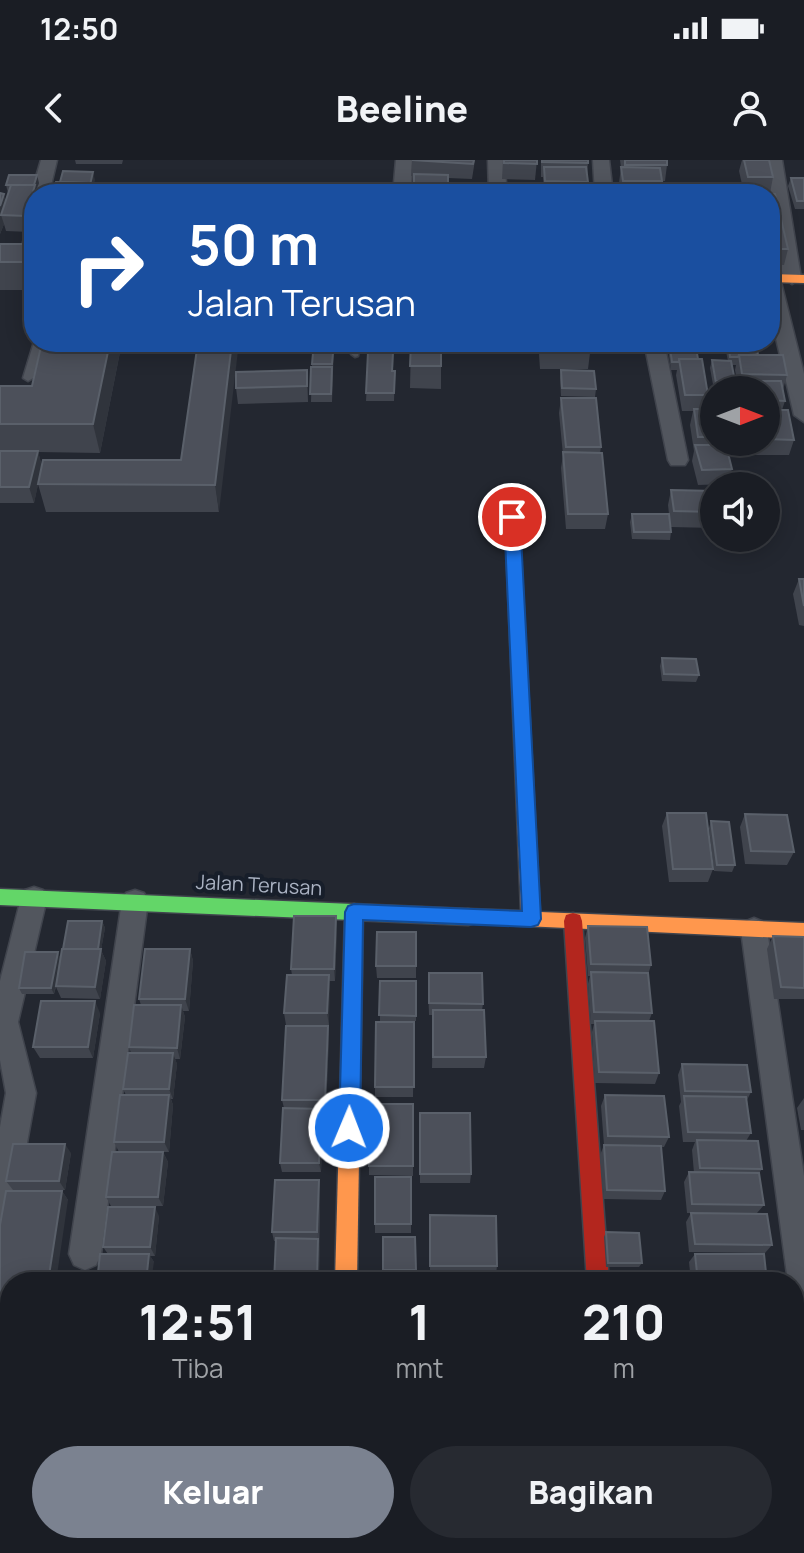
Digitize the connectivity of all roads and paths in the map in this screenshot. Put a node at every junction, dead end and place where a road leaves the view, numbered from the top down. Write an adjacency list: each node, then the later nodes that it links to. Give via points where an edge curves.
1 (49, 160): 6 (street)
2 (404, 160): 7 (street)
3 (496, 160): 8 (street)
4 (601, 160): 9 (street)
5 (774, 160): 10 (street)
6 (43, 184)
7 (403, 184)
8 (497, 184)
9 (603, 184)
10 (779, 184)
11 (780, 190): 12 (street)
12 (798, 279)
13 (780, 315): 17 (street)
14 (35, 352): 16 (lane)
15 (656, 352): 18 (street)
16 (28, 378)
17 (804, 415)
18 (678, 460)
19 (512, 517): 24 (street)
20 (0, 897): 21 (street, Jalan Terusan)
21 (34, 898): 22 (street, Jalan Terusan); 28 (street, via 4,1022 21,1093)
22 (135, 901): 23 (street, Jalan Terusan); 29 (street)
23 (354, 912): 24 (street, Jalan Terusan); 30 (street)
24 (531, 919): 25 (street, Jalan Terusan)
25 (573, 921): 26 (street, Jalan Terusan); 31 (street)
26 (754, 930): 27 (street, Jalan Terusan); 32 (street)
27 (804, 931)
28 (0, 1209)
29 (85, 1254)
30 (346, 1272)
31 (597, 1272)
32 (802, 1272)

